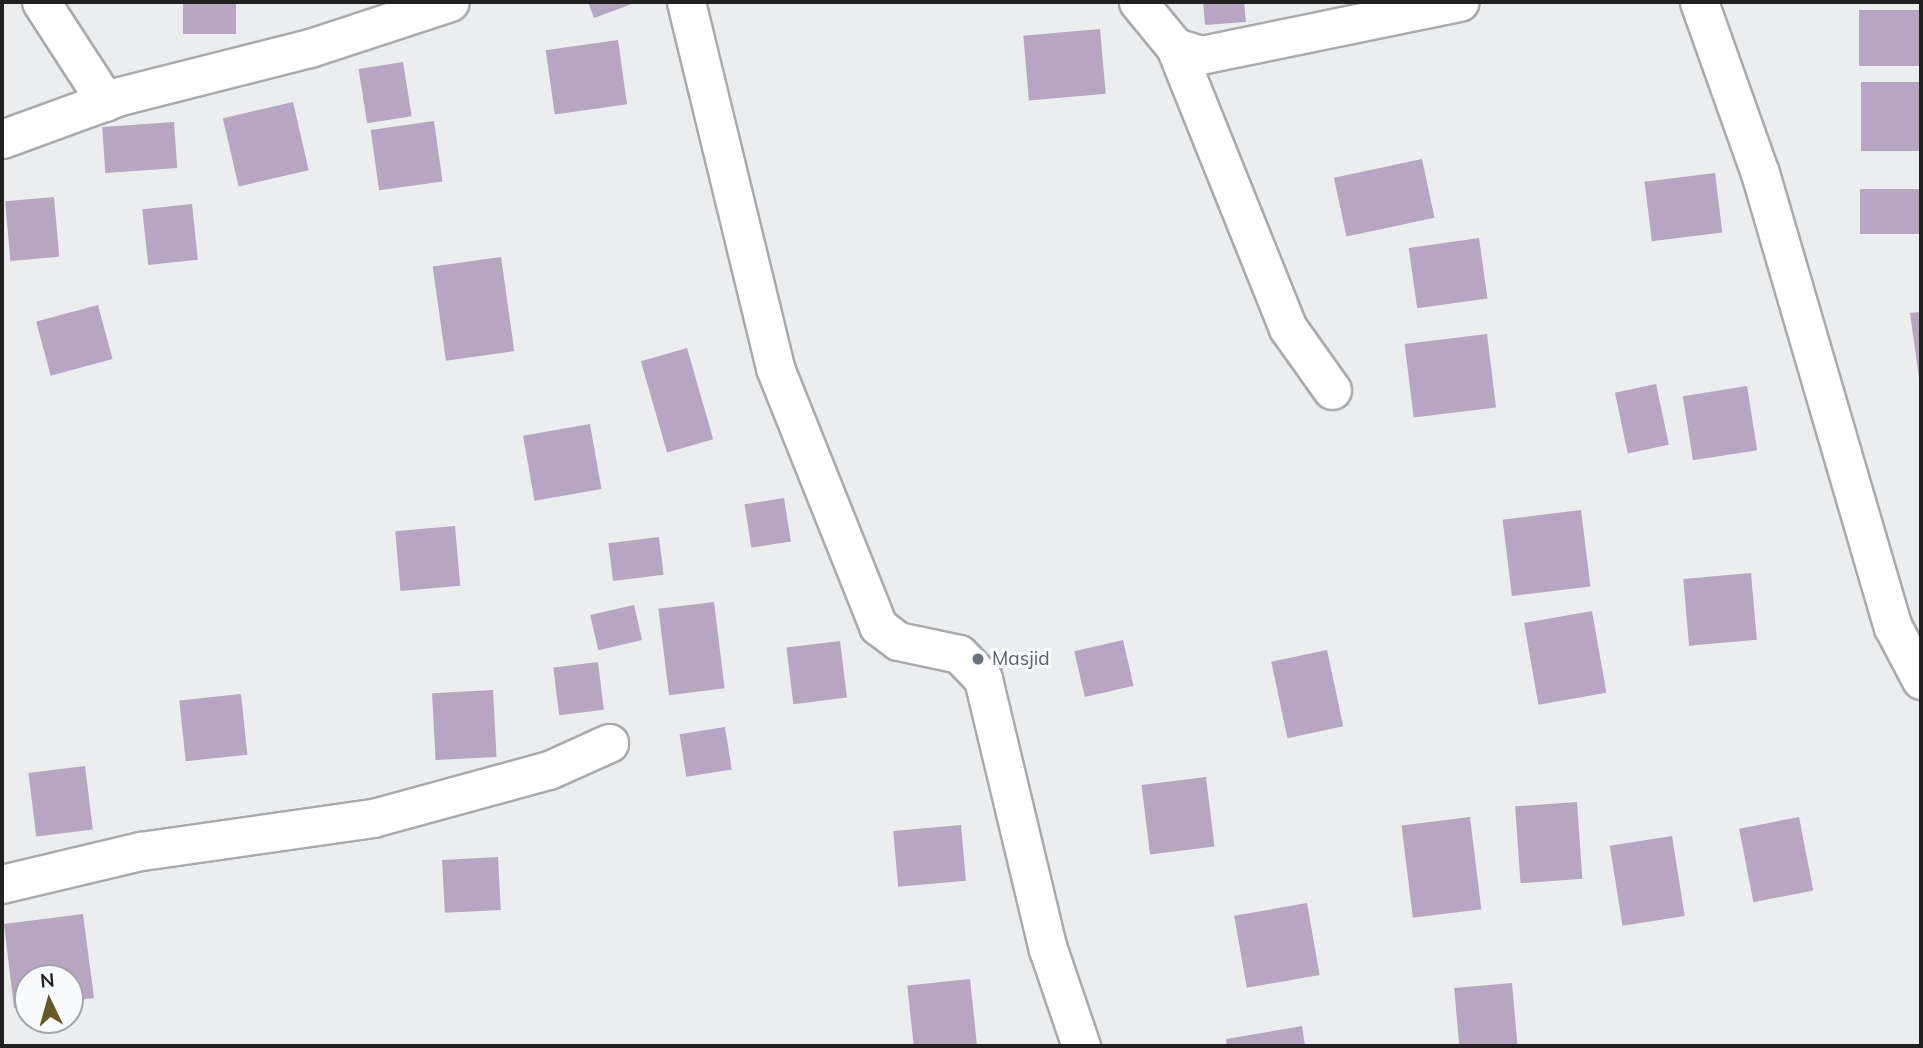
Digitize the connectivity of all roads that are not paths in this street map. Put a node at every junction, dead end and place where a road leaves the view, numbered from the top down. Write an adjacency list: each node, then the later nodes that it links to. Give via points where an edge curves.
1 (41, 2): 8 (street)
2 (450, 2): 8 (street, via 310,48)
3 (686, 2): 14 (street, via 775,368 878,626 898,641 959,653 983,679 1048,949)
4 (1138, 2): 7 (street)
5 (1460, 2): 7 (street, via 1201,55)
6 (1699, 2): 11 (street, via 1760,173 1893,627)
7 (1175, 47): 10 (street, via 1288,328)
8 (106, 102): 9 (street)
9 (2, 139)
10 (1332, 390)
11 (1921, 680)
12 (609, 743): 13 (street, via 549,770 373,818 141,851)
13 (2, 884)
14 (1081, 1046)

